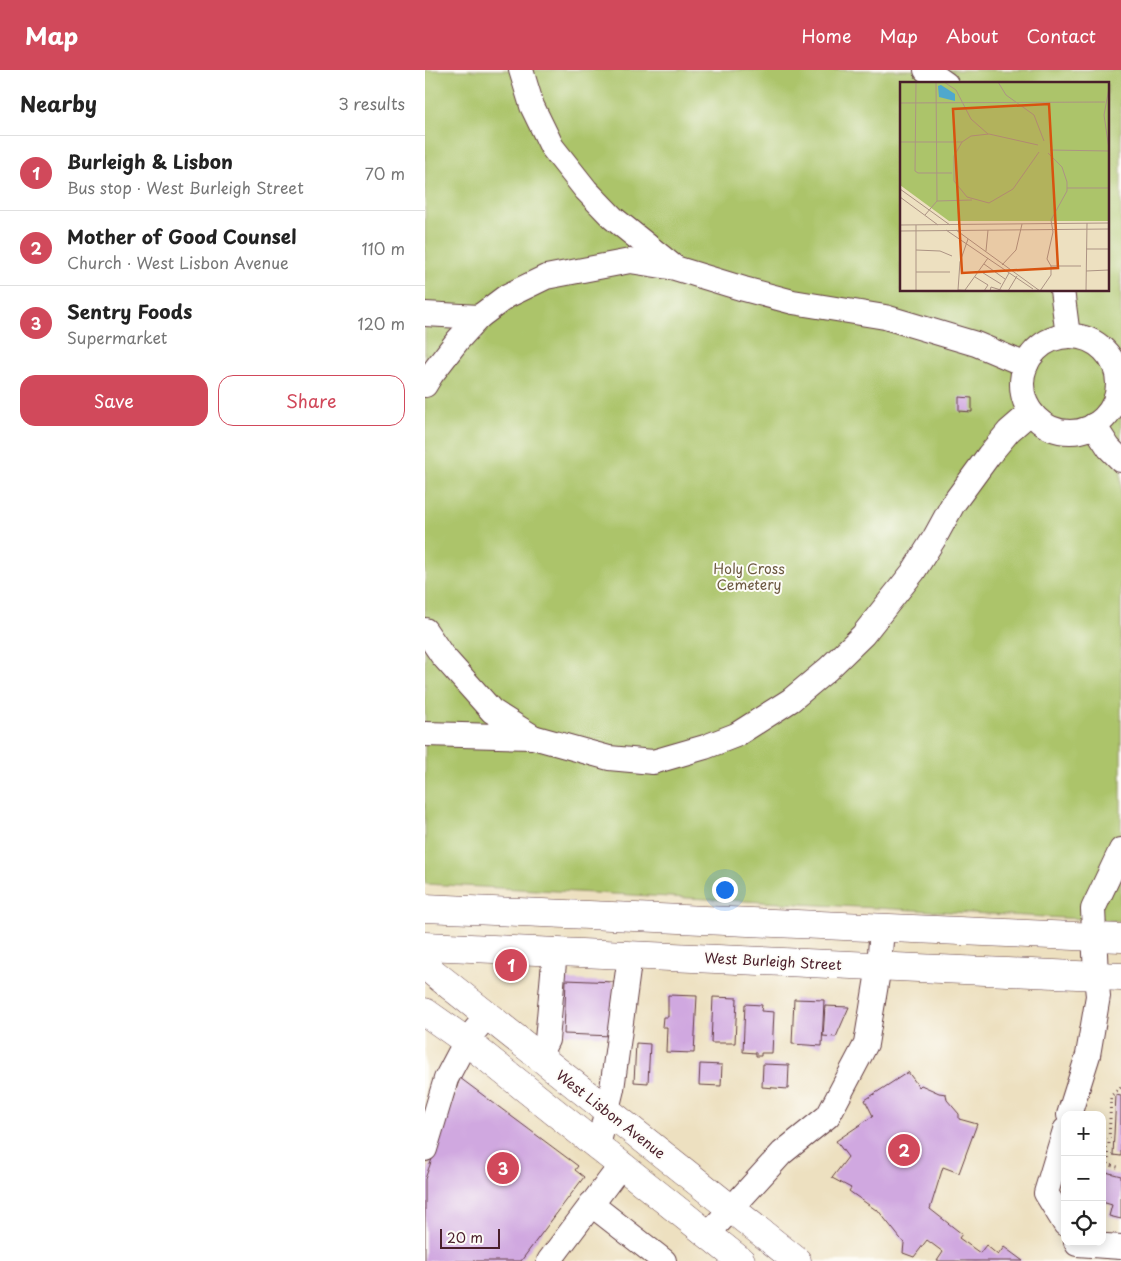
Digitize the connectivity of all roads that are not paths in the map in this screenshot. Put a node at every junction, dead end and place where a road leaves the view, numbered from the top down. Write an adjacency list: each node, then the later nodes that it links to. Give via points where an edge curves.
1 (521, 70): 4 (lane, via 532,106 552,147 613,218)
2 (926, 70): 3 (lane)
3 (943, 82)
4 (675, 268): 7 (lane, via 630,261 546,277 507,296); 9 (lane, via 793,302 885,317 976,344)
5 (1062, 291): 8 (lane)
6 (425, 314): 7 (lane)
7 (479, 317): 10 (lane)
8 (1068, 336): 9 (lane, via 1043,344); 11 (lane, via 1084,338 1099,345 1110,357 1116,372)
9 (1026, 365): 12 (lane, via 1022,390)
10 (425, 385)
11 (1117, 404): 13 (lane)
12 (1031, 412): 13 (lane, via 1053,429 1067,432); 17 (lane, via 1009,431 984,462 953,504 913,572 863,635 828,670 791,700 736,735 653,762 609,758)
13 (1094, 425): 14 (lane)
14 (1121, 460)
15 (425, 630): 17 (lane, via 448,662 492,711)
16 (425, 734): 17 (lane)
17 (533, 737)
18 (1121, 850): 22 (lane, via 1093,909)
19 (425, 908): 20 (main road)
20 (555, 913): 21 (main road); 24 (main road)
21 (882, 928): 22 (main road); 27 (lane)
22 (1108, 938): 28 (lane)
23 (425, 946): 24 (main road, West Burleigh Street)
24 (555, 951): 25 (main road, West Burleigh Street); 32 (lane, via 547,1040)
25 (630, 955): 27 (main road, West Burleigh Street); 33 (lane)
26 (425, 966): 30 (main road, West Lisbon Avenue)
27 (879, 966): 28 (main road, West Burleigh Street); 40 (lane, via 866,1044 828,1116 782,1153)
28 (1108, 977): 34 (lane, via 1098,996 1088,1055)
29 (425, 1012): 31 (main road)
30 (487, 1016): 31 (lane); 32 (main road, West Lisbon Avenue)
31 (466, 1041): 36 (main road); 37 (lane, via 446,1079)
32 (539, 1056): 33 (main road, West Lisbon Avenue)
33 (607, 1110): 36 (lane); 40 (main road, West Lisbon Avenue)
34 (1070, 1111)
35 (1061, 1143): 41 (lane, via 1046,1192)
36 (598, 1146): 38 (main road)
37 (425, 1149)
38 (622, 1164): 39 (lane); 42 (main road)
39 (591, 1204): 45 (lane); 46 (lane)
40 (732, 1209): 42 (lane); 48 (main road, West Lisbon Avenue)
41 (1061, 1217)
42 (708, 1234): 47 (main road)
43 (1121, 1247): 44 (lane)
44 (1076, 1249)
45 (558, 1258)
46 (665, 1261)
47 (741, 1261)
48 (797, 1261)

